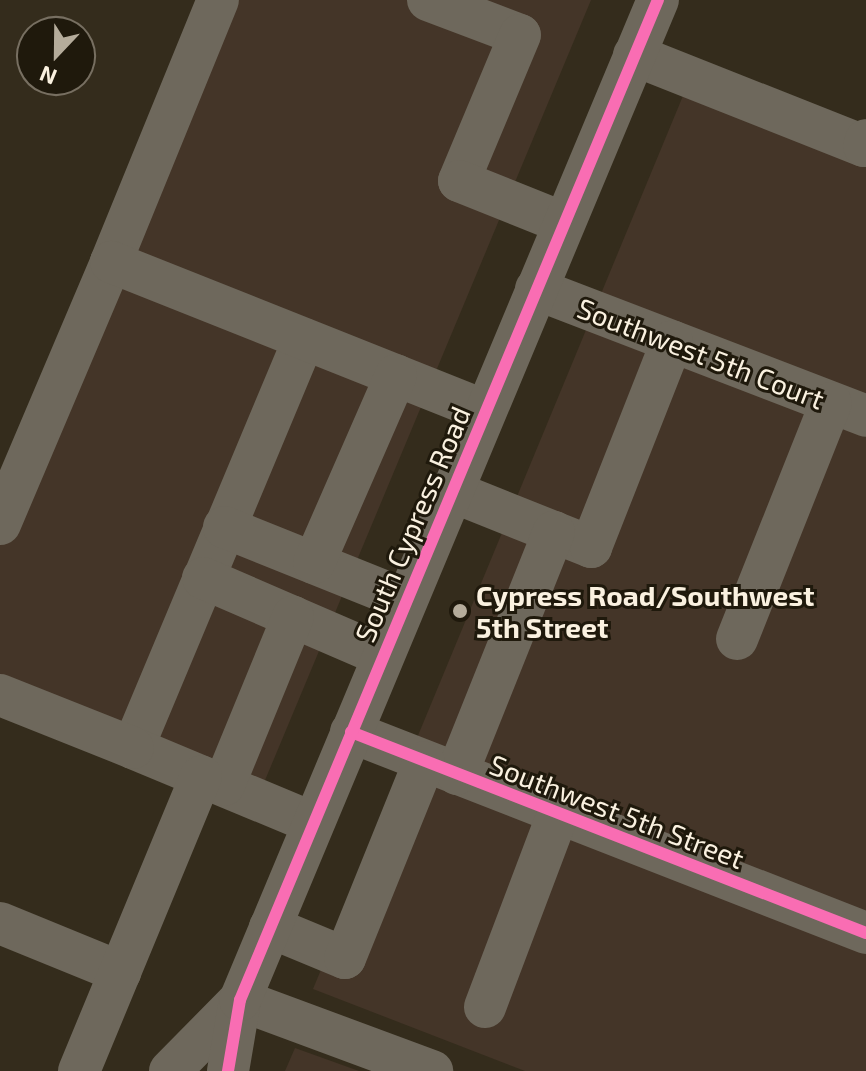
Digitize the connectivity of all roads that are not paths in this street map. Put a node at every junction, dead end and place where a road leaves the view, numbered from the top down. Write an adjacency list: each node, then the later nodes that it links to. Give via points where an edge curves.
1 (218, 0): 7 (street)
2 (428, 0): 6 (street, via 520,35 459,181)
3 (657, 0): 4 (street, South Cypress Road)
4 (634, 55): 5 (street, via 864,146); 6 (street, South Cypress Road)
5 (866, 140)
6 (564, 223): 8 (street, South Cypress Road)
7 (111, 262): 9 (street); 15 (street)
8 (536, 289): 10 (street, Southwest 5th Court); 13 (street, South Cypress Road)
9 (304, 339): 11 (street); 16 (street)
10 (672, 341): 12 (street, Southwest 5th Court); 17 (street, via 591,547)
11 (396, 375): 13 (street); 18 (street)
12 (848, 409): 22 (street)
13 (485, 411): 14 (street, South Cypress Road)
14 (451, 491): 17 (street); 20 (street, South Cypress Road)
15 (0, 524)
16 (224, 527): 18 (street); 19 (street)
17 (554, 532): 27 (street)
18 (314, 563): 20 (street)
19 (203, 578): 21 (street); 26 (street)
20 (406, 600): 23 (street, South Cypress Road)
21 (293, 617): 23 (street); 28 (street)
22 (737, 639)
23 (383, 656): 25 (street, South Cypress Road)
24 (0, 695): 26 (street)
25 (351, 732): 27 (street, Southwest 5th Street); 30 (street, South Cypress Road)
26 (133, 748): 28 (street)
27 (441, 768): 29 (street, Southwest 5th Street); 32 (street, via 345,958)
28 (212, 781): 30 (street); 34 (street)
29 (558, 814): 33 (street, Southwest 5th Street); 36 (street)
30 (313, 823): 32 (street, South Cypress Road)
31 (0, 923): 34 (street)
32 (270, 927): 35 (street, South Cypress Road)
33 (866, 933)
34 (120, 972): 37 (street)
35 (240, 1000): 38 (street, South Cypress Road); 39 (street, South Cypress Road); 40 (street)
36 (485, 1007)
37 (79, 1071)
38 (170, 1071)
39 (228, 1071)
40 (432, 1071)

